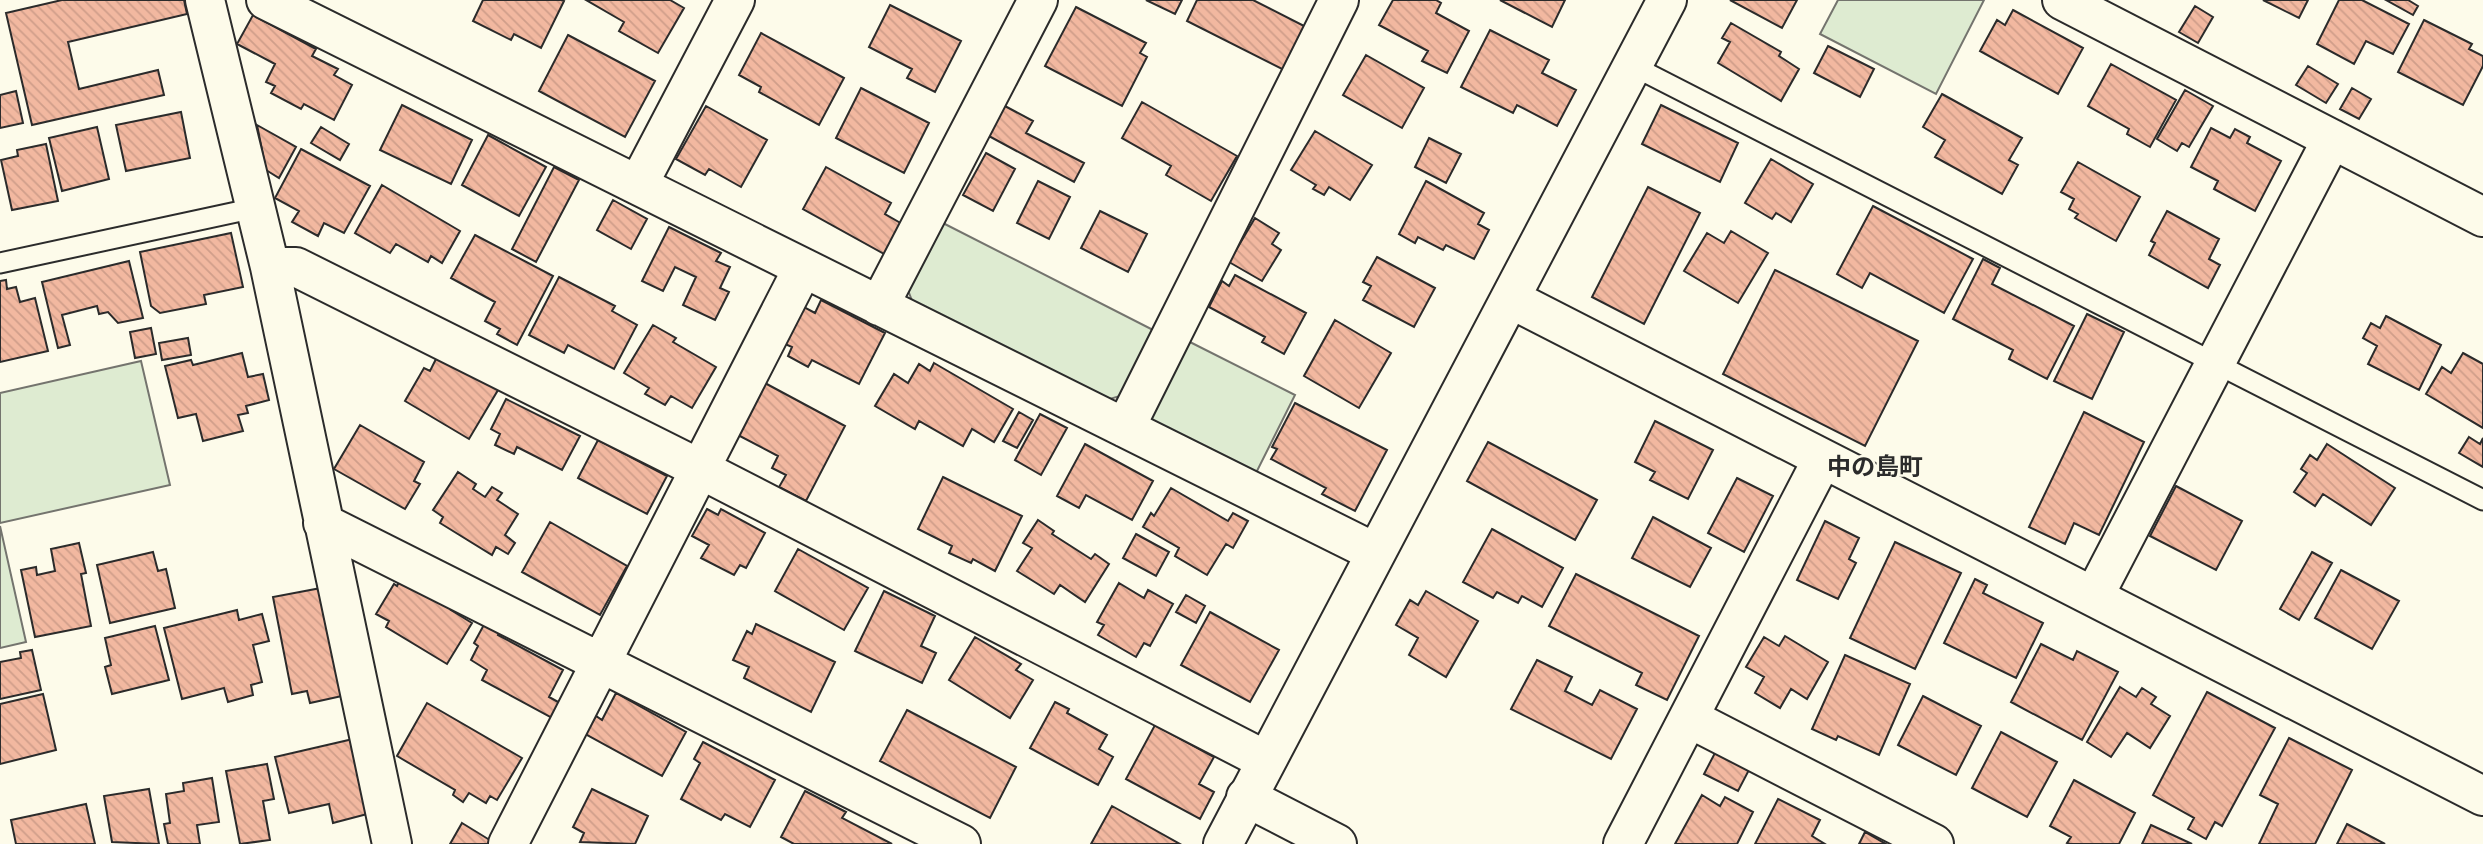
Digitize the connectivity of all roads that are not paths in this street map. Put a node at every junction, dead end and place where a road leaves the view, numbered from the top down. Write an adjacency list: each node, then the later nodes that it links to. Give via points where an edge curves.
1 (205, 0): 11 (street)
2 (266, 0): 10 (street)
3 (735, 0): 10 (street)
4 (1038, 0): 17 (street)
5 (1339, 0): 19 (street)
6 (1667, 0): 8 (street)
7 (2062, 0): 9 (street)
8 (1633, 66): 16 (street); 18 (lane)
9 (2332, 139): 12 (street); 18 (street)
10 (638, 185): 15 (street)
11 (255, 208): 13 (lane); 14 (street)
12 (2483, 217)
13 (0, 263)
14 (270, 267): 21 (street, via 296,267); 23 (street)
15 (803, 268): 17 (street); 21 (street)
16 (1511, 299): 20 (street); 24 (street)
17 (879, 306): 19 (street)
18 (2215, 363): 22 (lane); 25 (street)
19 (1125, 428): 24 (street)
20 (1822, 460): 25 (street); 27 (street)
21 (700, 469): 26 (street); 28 (street)
22 (2483, 500)
23 (323, 523): 26 (street); 31 (street)
24 (1374, 552): 28 (street)
25 (2094, 596): 29 (street)
26 (602, 662): 32 (street); 33 (street)
27 (1689, 718): 36 (street); 37 (street)
28 (1265, 761): 30 (street)
29 (2483, 796)
30 (1246, 797): 34 (street); 35 (street)
31 (393, 844)
32 (509, 844)
33 (961, 844)
34 (1223, 844)
35 (1337, 844)
36 (1623, 844)
37 (1934, 844)

